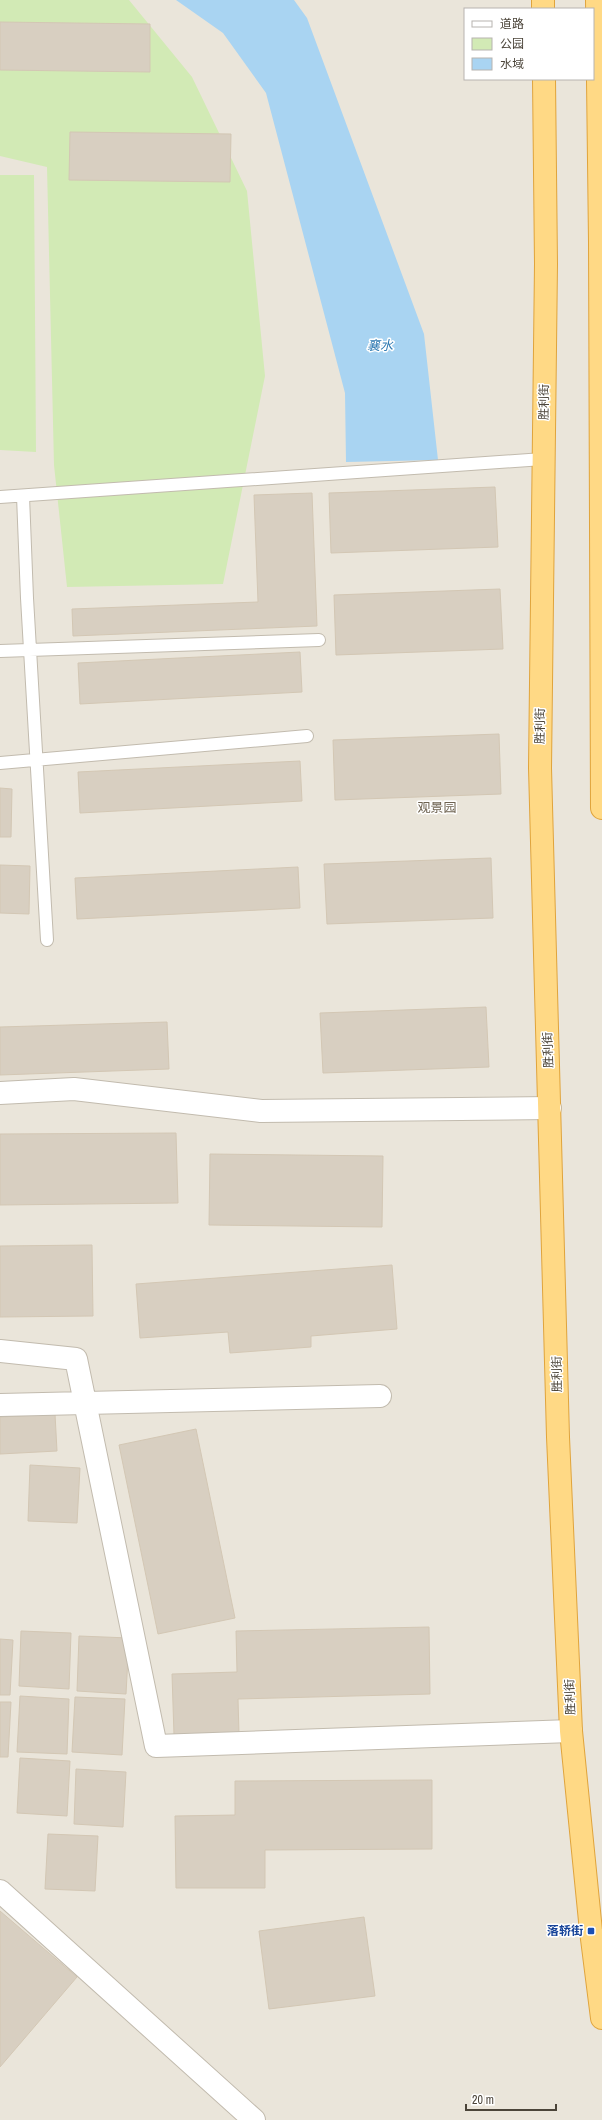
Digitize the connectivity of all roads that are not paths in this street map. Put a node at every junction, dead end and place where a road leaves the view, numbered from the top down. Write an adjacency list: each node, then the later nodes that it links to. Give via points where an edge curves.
1 (597, 0): 3 (highway)
2 (544, 80): 4 (highway, 胜利街, via 546,264)
3 (601, 325): 13 (highway)
4 (543, 459): 5 (lane); 17 (highway, 胜利街, via 540,768)
5 (23, 496): 6 (lane); 8 (lane)
6 (0, 497)
7 (319, 640): 8 (lane)
8 (31, 650): 9 (lane); 11 (lane)
9 (0, 651)
10 (308, 736): 11 (lane)
11 (37, 760): 12 (lane); 15 (lane)
12 (0, 763)
13 (601, 769): 14 (highway)
14 (602, 808)
15 (47, 940)
16 (0, 1093): 17 (street, via 74,1089 261,1111)
17 (550, 1108): 22 (highway, 胜利街, via 558,1438)
18 (0, 1350): 20 (street, via 76,1359)
19 (380, 1396): 20 (street)
20 (85, 1403): 21 (street); 22 (street, via 156,1746)
21 (0, 1405)
22 (571, 1731): 24 (highway, 胜利街)
23 (0, 1891): 25 (street)
24 (602, 2018)
25 (254, 2120)

